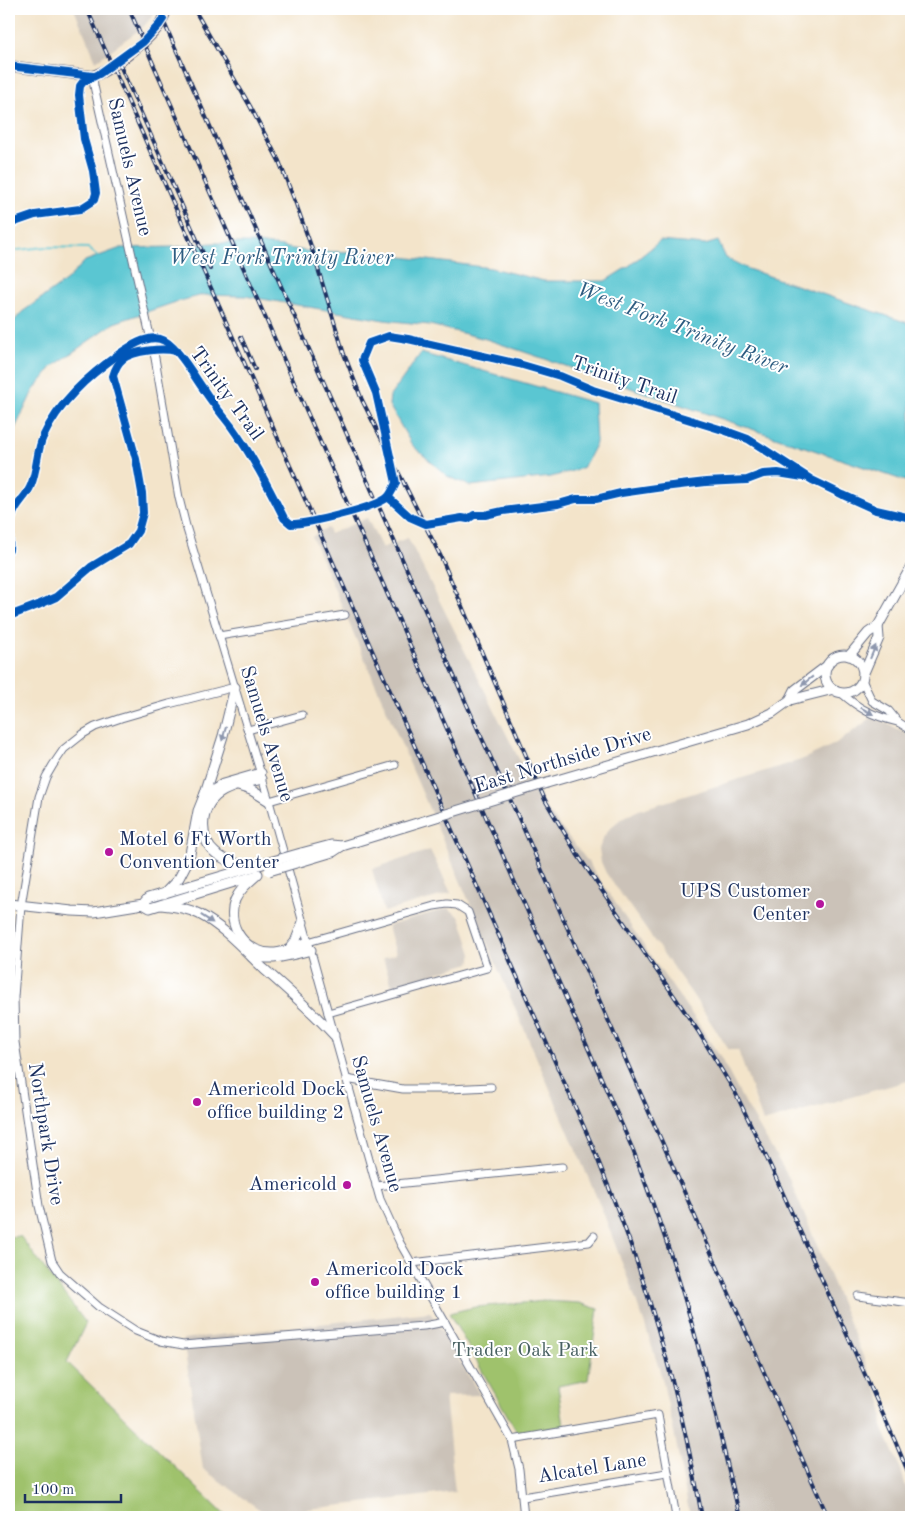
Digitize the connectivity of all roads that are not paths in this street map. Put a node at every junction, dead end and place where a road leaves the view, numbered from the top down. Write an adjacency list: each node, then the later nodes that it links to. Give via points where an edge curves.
1 (164, 14): 3 (main road, via 159,25 143,42)
2 (9, 66): 3 (main road)
3 (93, 76): 7 (street, Samuels Avenue, via 155,358 179,498)
4 (911, 567): 6 (street)
5 (345, 616): 7 (street)
6 (878, 626): 8 (street); 10 (street, one-way to 6, via 879,638)
7 (219, 636): 11 (street, Samuels Avenue)
8 (848, 656): 9 (street, via 840,655); 10 (street, via 857,660)
9 (828, 665): 12 (street, via 826,680); 13 (street, East Northside Drive, one-way to 13, via 795,690)
10 (862, 678): 12 (street, via 852,690); 15 (street, via 872,701 889,711)
11 (235, 687): 16 (street, Samuels Avenue); 21 (street, one-way to 21); 26 (street, Northpark Drive, via 97,727 64,749 46,777 39,797)
12 (837, 691): 13 (street, East Northside Drive); 15 (street, one-way to 15, via 877,716)
13 (790, 700): 23 (street, East Northside Drive, bridge, via 748,724 342,846 333,852)
14 (302, 715): 16 (street)
15 (898, 722): 17 (street)
16 (248, 730): 19 (street, Samuels Avenue)
17 (911, 730)
18 (395, 765): 22 (street)
19 (262, 776): 20 (street); 21 (street, via 224,784); 22 (street, Samuels Avenue)
20 (238, 786): 22 (street); 23 (street, via 221,792 211,801 204,814 204,833 215,853)
21 (204, 796): 24 (street, via 185,868)
22 (269, 801): 27 (street, Samuels Avenue)
23 (255, 871): 24 (street, East Northside Drive); 29 (street, via 237,898 233,910 235,927 246,944 258,951 276,953)
24 (162, 900): 26 (street, East Northside Drive, via 148,898 143,904 94,912); 30 (street, one-way to 30, via 209,920)
25 (9, 904): 26 (street, East Northside Drive)
26 (21, 906): 41 (street, Northpark Drive, via 14,1042 39,1206 52,1261 60,1273 99,1307 136,1331 183,1345)
27 (303, 922): 28 (street, Samuels Avenue); 29 (street)
28 (309, 946): 29 (street); 30 (street, via 282,958); 31 (street, Samuels Avenue); 31 (street, via 434,906 457,905 468,912 487,968)
29 (288, 950)
30 (252, 957): 32 (street)
31 (328, 1013): 32 (street, Samuels Avenue)
32 (334, 1035): 33 (street, Samuels Avenue)
33 (346, 1079): 34 (street, via 403,1089); 36 (street, Samuels Avenue)
34 (491, 1087)
35 (562, 1167): 36 (street)
36 (376, 1186): 38 (street, Samuels Avenue, via 393,1231)
37 (594, 1236): 38 (street, via 589,1242)
38 (412, 1263): 41 (street, Samuels Avenue)
39 (858, 1296): 40 (street)
40 (911, 1303)
41 (445, 1322): 42 (street, Samuels Avenue)
42 (512, 1440): 43 (street, via 658,1415); 44 (street, Samuels Avenue)
43 (667, 1473): 44 (street, Alcatel Lane); 46 (street)
44 (523, 1497): 45 (street, Samuels Avenue)
45 (524, 1517)
46 (676, 1517)

